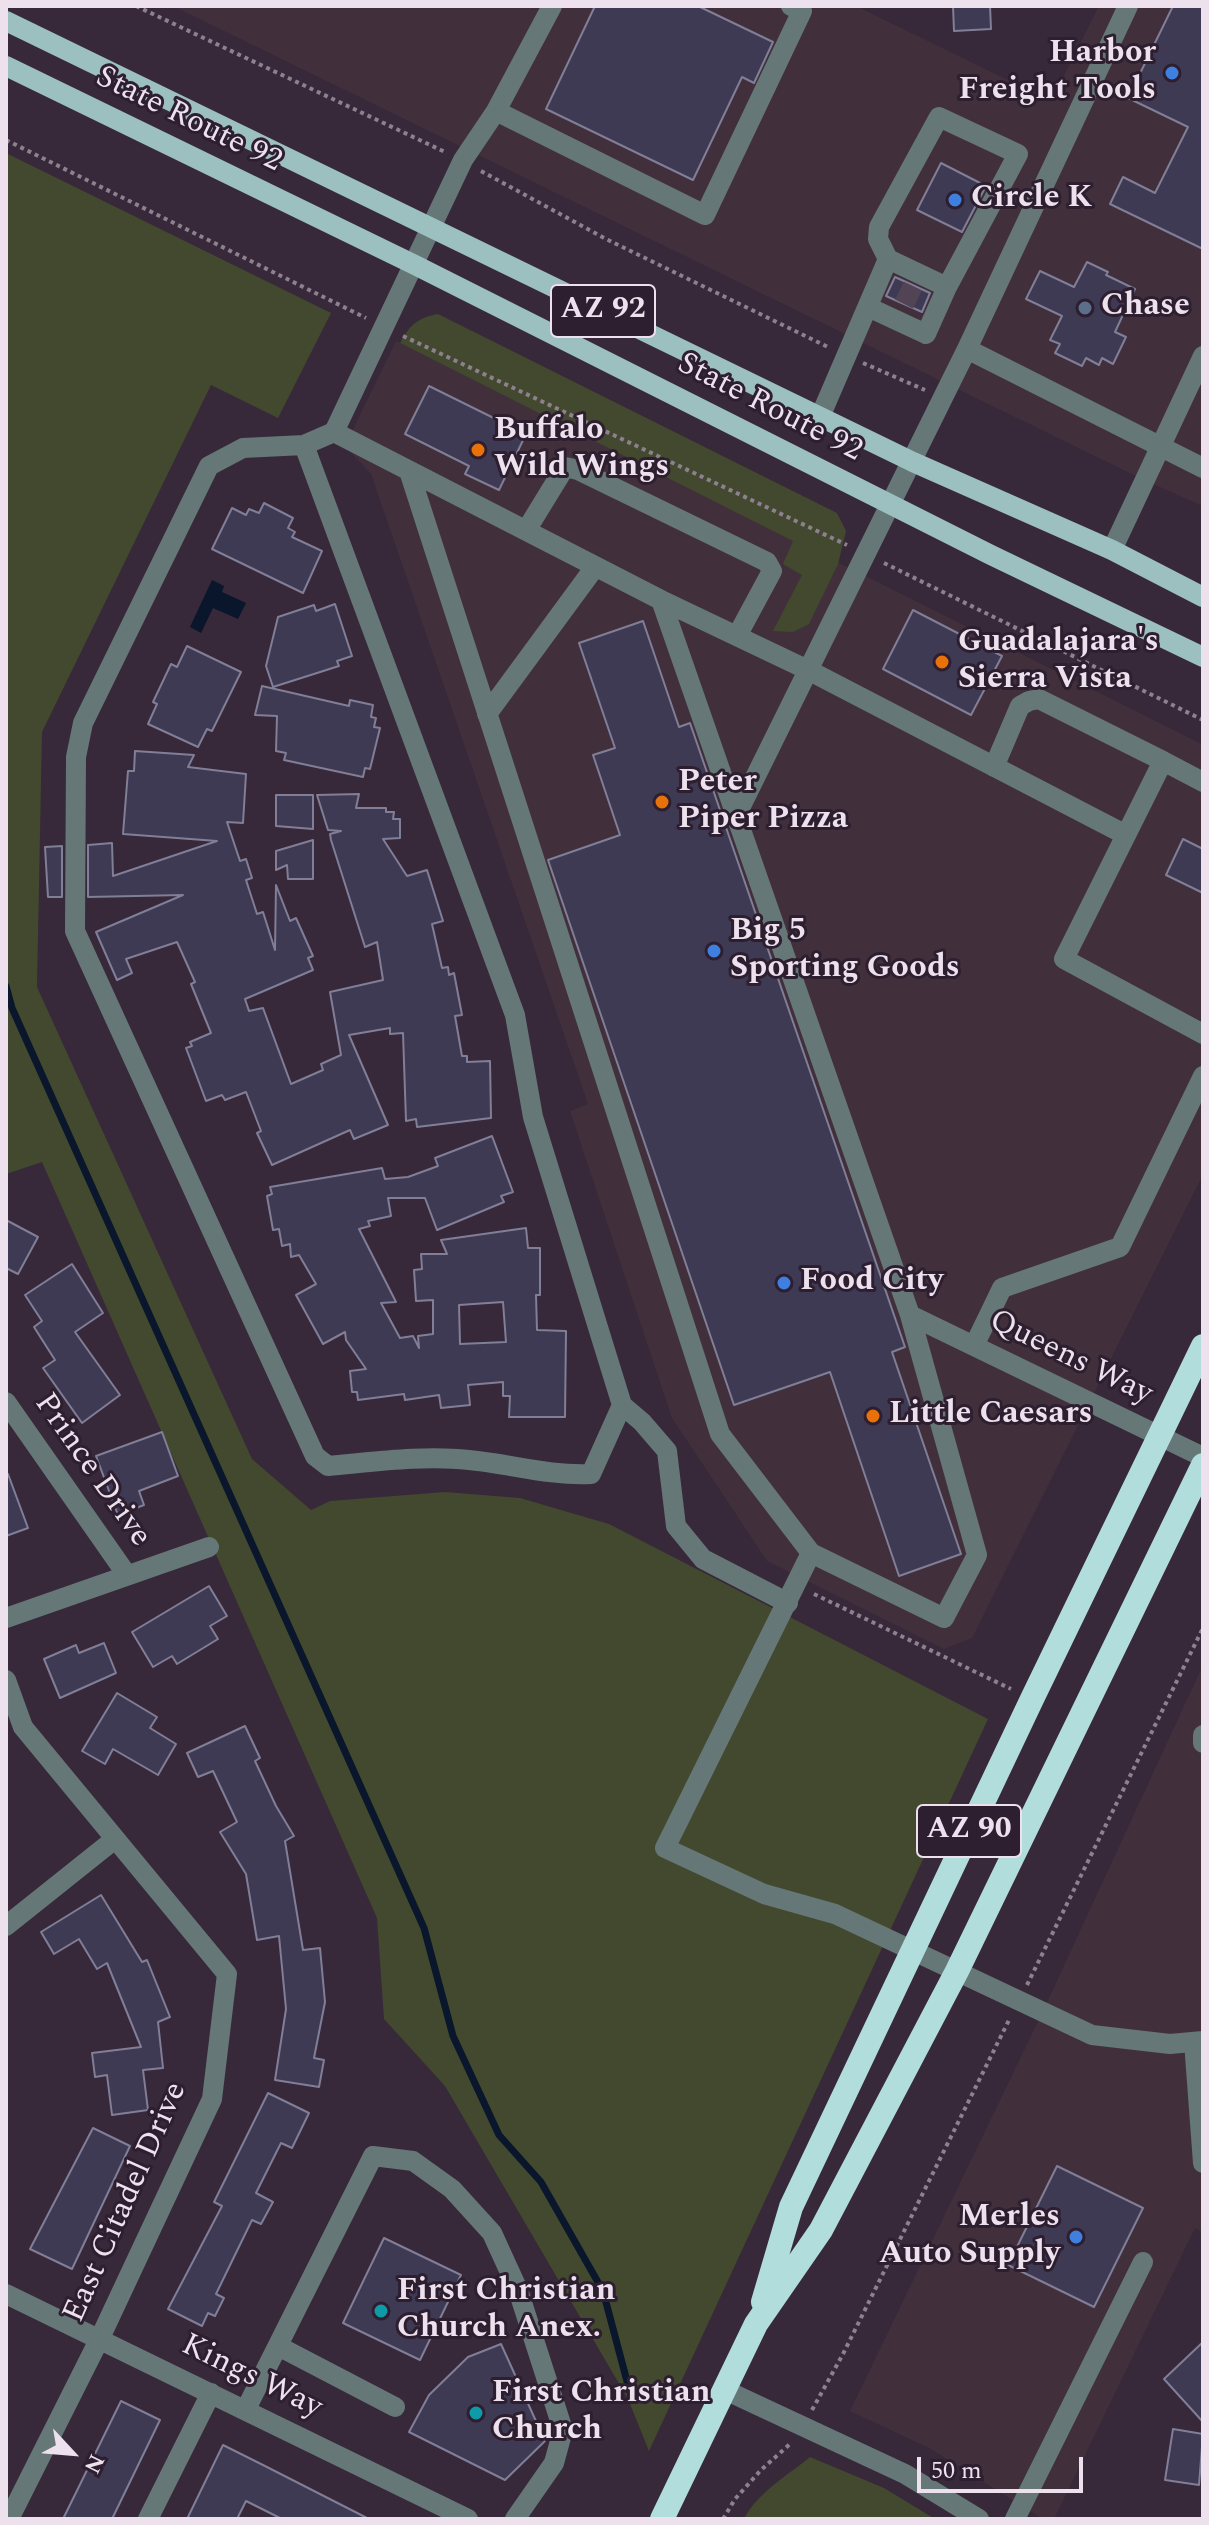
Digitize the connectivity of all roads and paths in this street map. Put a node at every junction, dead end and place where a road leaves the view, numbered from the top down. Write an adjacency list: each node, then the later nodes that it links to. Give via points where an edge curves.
1 (136, 6): 9 (path)
2 (552, 6): 7 (street)
3 (791, 6): 7 (street, via 802,11 705,215)
4 (1128, 6): 16 (street)
5 (6, 21): 10 (main road, State Route 92 / AZ 92)
6 (6, 66): 12 (main road, State Route 92 / AZ 92)
7 (496, 111): 9 (street)
8 (6, 140): 15 (path)
9 (463, 160): 10 (street); 17 (path, via 606,239)
10 (432, 228): 12 (street); 20 (main road, State Route 92 / AZ 92)
11 (888, 259): 13 (street, via 916,279); 13 (street, via 878,239 879,227 939,117 1018,154); 14 (street)
12 (415, 265): 15 (street); 27 (main road, State Route 92 / AZ 92)
13 (947, 287): 14 (street, via 926,334 901,312)
14 (868, 307): 17 (street)
15 (385, 327): 21 (street); 30 (path)
16 (967, 349): 19 (street); 23 (street)
17 (847, 356): 19 (path); 20 (street)
18 (1203, 356): 23 (street)
19 (943, 399): 24 (street)
20 (820, 417): 24 (main road, State Route 92 / AZ 92)
21 (334, 432): 22 (street); 26 (street)
22 (304, 445): 50 (street, via 515,1015 533,1117); 50 (street, via 243,448 209,466 83,723 76,757 75,931 315,1456 328,1466 467,1459 560,1475 591,1474)
23 (1159, 447): 25 (street); 29 (street)
24 (913, 462): 27 (street); 29 (main road, State Route 92 / AZ 92)
25 (1203, 468)
26 (409, 471): 28 (street); 37 (street)
27 (892, 504): 30 (street); 35 (main road, State Route 92 / AZ 92)
28 (527, 529): 31 (street); 34 (street, via 565,467 767,562 772,571)
29 (1112, 550): 32 (main road, State Route 92 / AZ 92)
30 (866, 554): 36 (street); 38 (path)
31 (595, 567): 33 (street); 37 (street)
32 (1203, 597)
33 (661, 600): 34 (street); 42 (street)
34 (737, 636): 36 (street)
35 (1203, 657)
36 (810, 671): 40 (street); 42 (street)
37 (487, 714): 55 (street, via 720,1434)
38 (1203, 720)
39 (1163, 761): 40 (street, via 1039,699 1020,706); 41 (street); 43 (street)
40 (994, 767): 43 (street)
41 (1203, 782)
42 (736, 816): 46 (street)
43 (1126, 835): 44 (street, via 1064,959)
44 (1203, 1034)
45 (1203, 1076): 47 (street, via 1120,1247 1002,1288)
46 (910, 1315): 47 (street, Queens Way); 55 (street, via 977,1555 944,1618)
47 (974, 1346): 51 (street, Queens Way)
48 (1203, 1346): 51 (highway, AZ 90)
49 (6, 1402): 56 (street, Prince Drive)
50 (622, 1405): 57 (street, via 667,1451 676,1526 703,1559)
51 (1159, 1436): 52 (street, Queens Way); 61 (highway, AZ 90)
52 (1203, 1457)
53 (1203, 1465): 67 (highway, AZ 90)
54 (209, 1547): 56 (street)
55 (811, 1553): 57 (street)
56 (127, 1575): 58 (street)
57 (792, 1594): 61 (path); 66 (street, via 665,1848 764,1894 835,1914)
58 (6, 1618)
59 (1203, 1628): 68 (path)
60 (6, 1680): 64 (street, East Citadel Drive, via 23,1727)
61 (1032, 1699): 66 (highway, AZ 90)
62 (1203, 1735): 63 (street)
63 (1203, 1743)
64 (115, 1839): 65 (street); 74 (street, East Citadel Drive, via 227,1974 212,2099)
65 (6, 1926)
66 (912, 1950): 67 (street); 73 (highway, AZ 90, via 791,2207)
67 (957, 1971): 68 (street); 73 (highway, AZ 90, via 821,2230)
68 (1019, 2000): 69 (street, via 1092,2035); 80 (path)
69 (1198, 2042): 70 (street)
70 (1203, 2163)
71 (1143, 2262): 88 (street)
72 (6, 2294): 74 (street, Kings Way)
73 (756, 2324): 76 (highway, AZ 90)
74 (100, 2338): 77 (street, Kings Way); 81 (street, East Citadel Drive)
75 (278, 2346): 78 (street); 79 (street); 84 (street, via 373,2156 413,2161 442,2182 492,2233 518,2290 563,2430 554,2463)
76 (725, 2390): 80 (street); 85 (highway, AZ 90)
77 (211, 2393): 79 (street, Kings Way); 82 (street)
78 (395, 2407)
79 (246, 2409): 83 (street, Kings Way)
80 (803, 2426): 86 (path); 87 (street, via 905,2474)
81 (9, 2519)
82 (148, 2519)
83 (468, 2519)
84 (515, 2519)
85 (662, 2519)
86 (723, 2519)
87 (979, 2519)
88 (1015, 2519)

